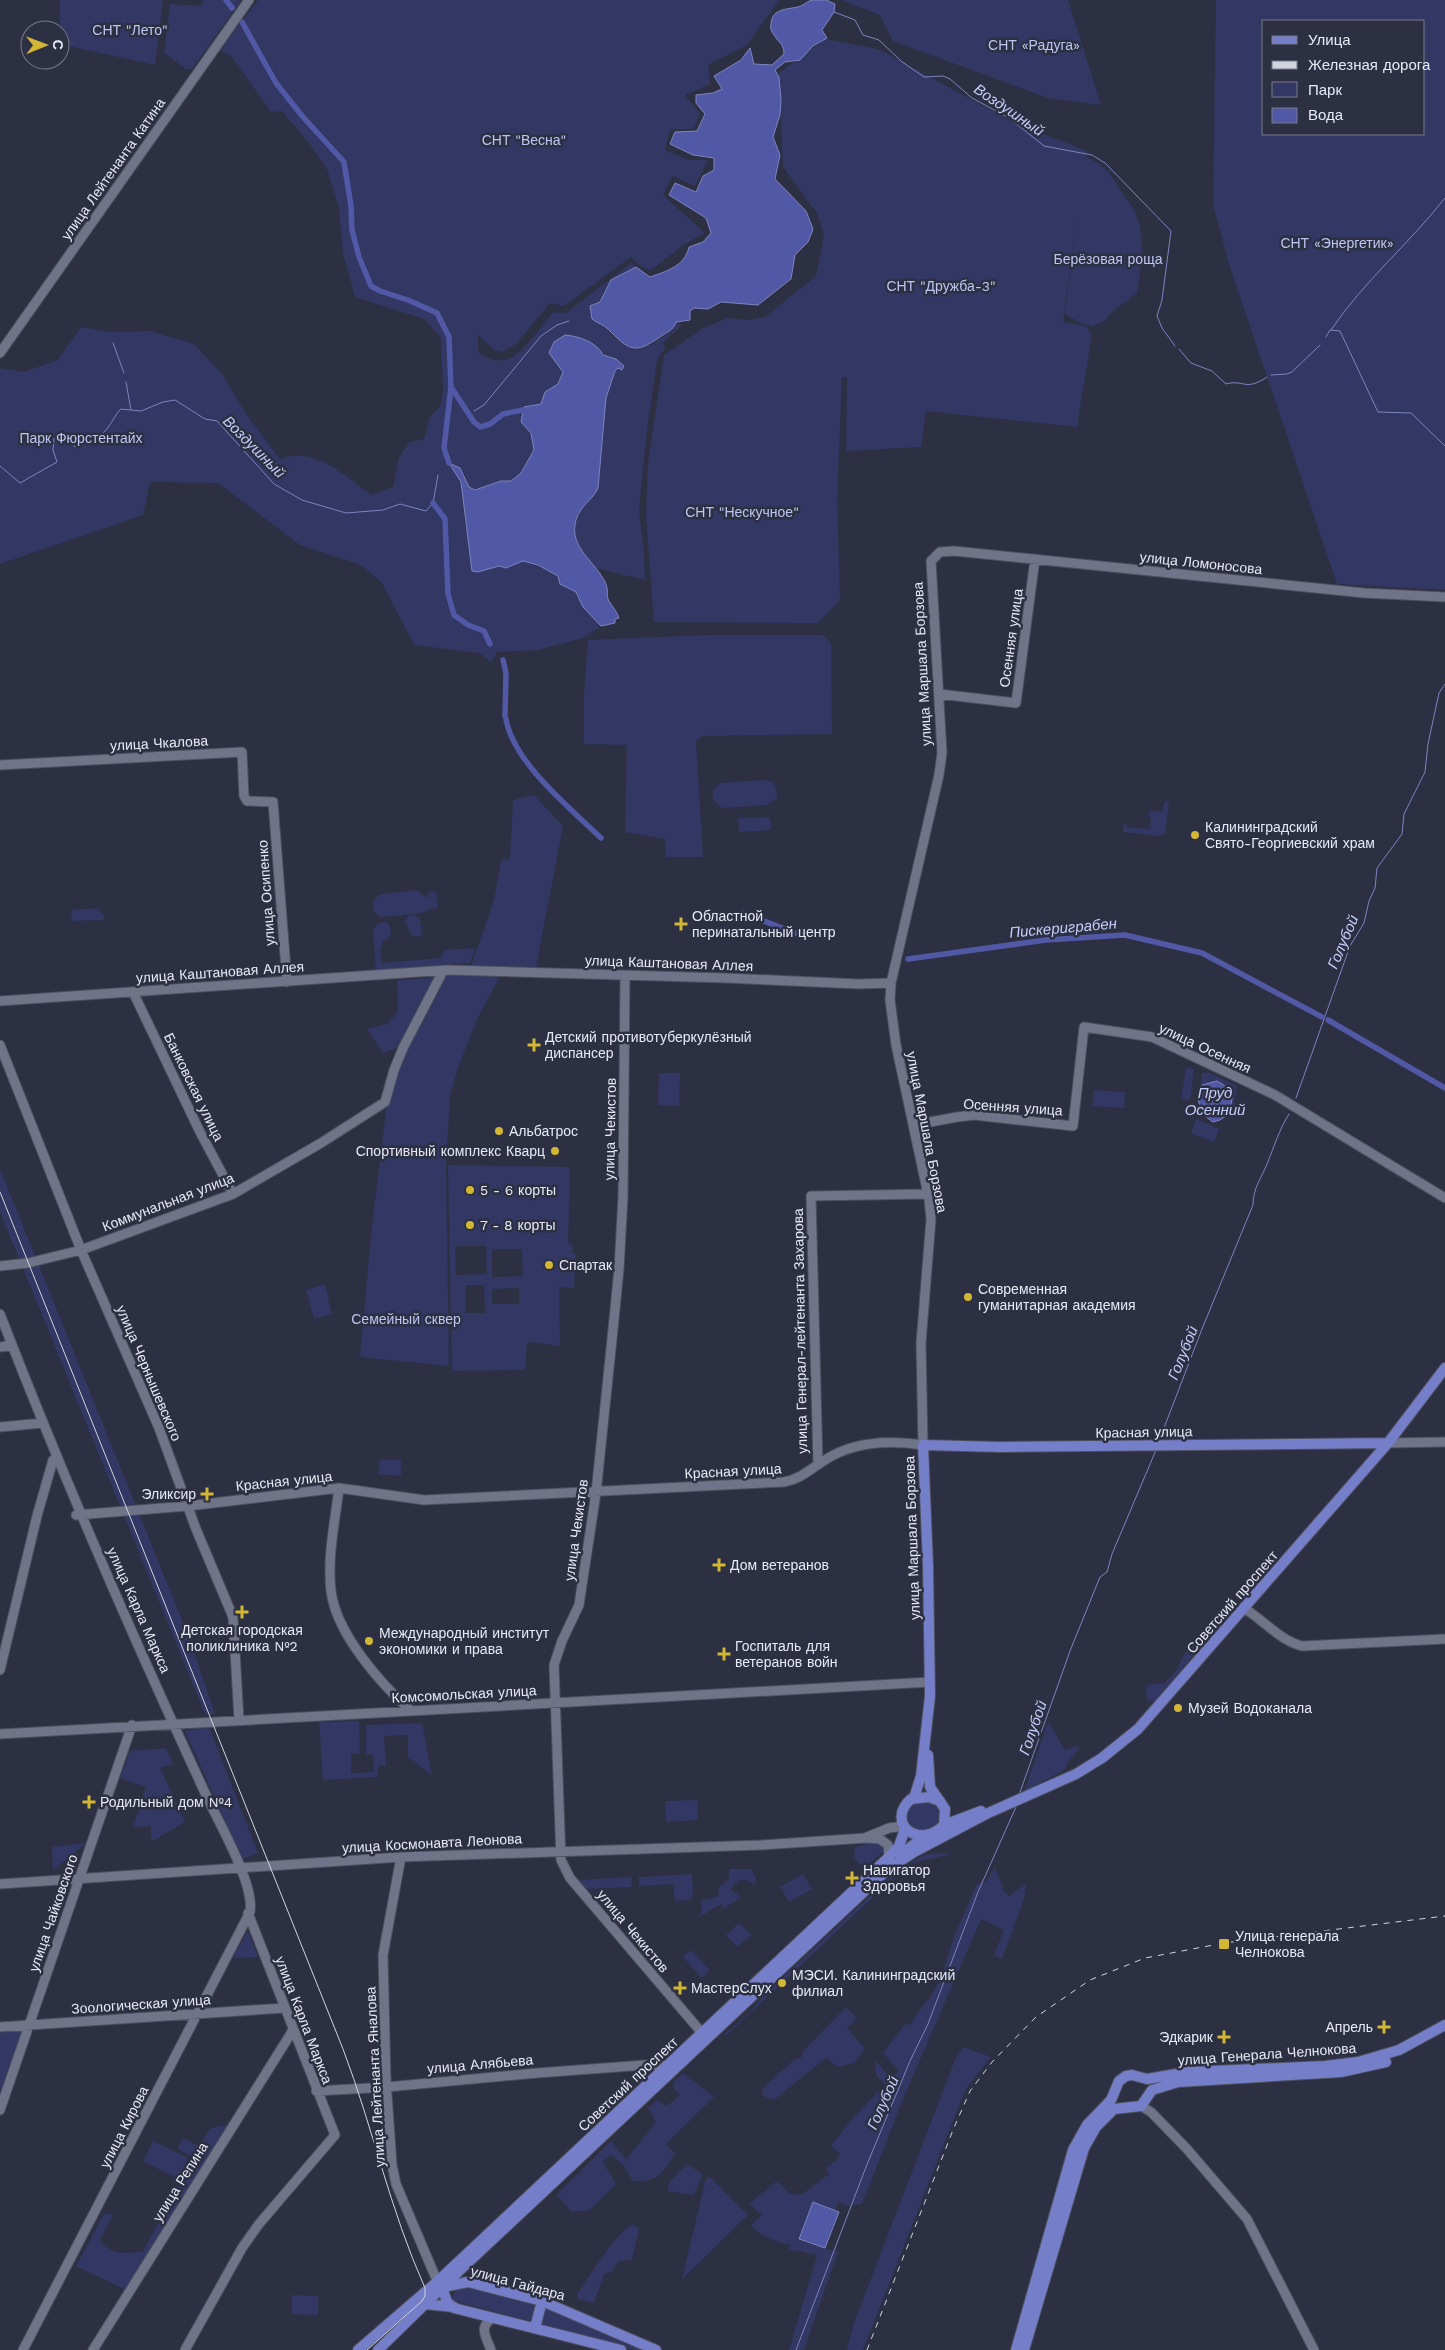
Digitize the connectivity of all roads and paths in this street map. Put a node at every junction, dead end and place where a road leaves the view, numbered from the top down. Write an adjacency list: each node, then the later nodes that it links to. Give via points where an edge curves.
1 (249, 0): 2 (street, улица Лейтенанта Катина)
2 (0, 353)
3 (954, 550): 4 (street, улица Ломоносова); 6 (street, улица Маршала Борзова, via 940,552 930,566)
4 (1035, 559): 5 (street, улица Ломоносова, via 1364,593); 6 (street, Осенняя улица, via 1016,703)
5 (1445, 598)
6 (940, 694): 12 (street, улица Маршала Борзова, via 942,744 939,775)
7 (0, 765): 8 (street, улица Чкалова, via 242,752 246,801)
8 (273, 802): 11 (street, улица Осипенко)
9 (444, 971): 10 (street, улица Каштановая Аллея); 11 (street, улица Каштановая Аллея); 18 (street, Коммунальная улица, via 403,1048 385,1102)
10 (625, 976): 12 (street, улица Каштановая Аллея); 37 (street, улица Чекистов, via 620,1270)
11 (286, 982): 13 (street, улица Каштановая Аллея)
12 (892, 983): 17 (street, улица Маршала Борзова, via 892,1022)
13 (133, 992): 14 (street, улица Каштановая Аллея); 18 (street, Банковская улица)
14 (0, 1002)
15 (1084, 1027): 17 (street, Осенняя улица, via 1073,1126 974,1115); 20 (street, улица Осенняя, via 1152,1037 1275,1096)
16 (0, 1045): 21 (street, улица Чернышевского)
17 (914, 1125): 19 (street, улица Маршала Борзова)
18 (233, 1194): 21 (street, Коммунальная улица)
19 (928, 1194): 32 (street, улица Маршала Борзова, via 931,1232 922,1343); 35 (street, улица Генерал-лейтенанта Захарова, via 811,1196)
20 (1445, 1198)
21 (81, 1250): 22 (street, Коммунальная улица); 38 (street, улица Чернышевского, via 159,1428)
22 (0, 1266)
23 (0, 1314): 25 (street, улица Карла Маркса)
24 (0, 1328): 25 (street, улица Карла Маркса)
25 (6, 1346): 27 (street, улица Карла Маркса)
26 (1445, 1368): 31 (main road, Советский проспект)
27 (41, 1423): 28 (street); 34 (street, улица Карла Маркса)
28 (0, 1427)
29 (1368, 1442): 31 (main road, Красная улица); 32 (main road, Красная улица); 33 (main road)
30 (1445, 1442): 31 (street, Красная улица)
31 (1388, 1443): 33 (main road, Советский проспект)
32 (923, 1446): 35 (street, Красная улица, via 865,1443 852,1446); 43 (main road, улица Маршала Борзова)
33 (1376, 1457): 40 (main road, Советский проспект)
34 (55, 1459): 39 (street, улица Карла Маркса); 42 (street, via 35,1522)
35 (818, 1466): 37 (street, Красная улица, via 797,1480 784,1482)
36 (339, 1488): 37 (street, Красная улица, via 424,1500); 38 (street, Красная улица); 44 (street, via 330,1560 331,1593 346,1630)
37 (596, 1493): 45 (street, улица Чекистов, via 579,1605 554,1665)
38 (188, 1506): 39 (street, Красная улица); 48 (street, улица Чернышевского, via 233,1617)
39 (78, 1514): 49 (street, улица Карла Маркса)
40 (1245, 1609): 41 (street, via 1277,1635 1302,1646); 55 (main road, Советский проспект, via 1138,1729 1102,1758 1076,1774)
41 (1445, 1639)
42 (0, 1670)
43 (930, 1682): 45 (street, Комсомольская улица); 52 (main road, улица Маршала Борзова)
44 (393, 1695): 46 (street); 47 (street, via 391,1705)
45 (554, 1702): 46 (street, Комсомольская улица); 60 (street, улица Чекистов)
46 (410, 1710): 47 (street, Комсомольская улица)
47 (385, 1711): 48 (street, Комсомольская улица)
48 (238, 1720): 49 (street, Комсомольская улица)
49 (171, 1724): 50 (street, Комсомольская улица); 63 (street, улица Карла Маркса)
50 (132, 1725): 51 (street, Комсомольская улица); 65 (street, улица Чайковского)
51 (0, 1734)
52 (926, 1741): 53 (main road, улица Маршала Борзова); 54 (main road, улица Маршала Борзова, via 930,1787)
53 (914, 1798): 54 (main road, via 929,1797); 57 (main road, улица Маршала Борзова, via 906,1803 903,1810)
54 (940, 1802): 56 (main road, улица Маршала Борзова, via 945,1809)
55 (1000, 1806): 56 (main road, Советский проспект); 64 (main road, Советский проспект)
56 (944, 1825): 58 (main road)
57 (905, 1827): 58 (main road, via 911,1834); 59 (street, улица Космонавта Леонова, via 889,1828); 62 (main road, Советский проспект, via 899,1846)
58 (925, 1836): 64 (main road, Советский проспект, via 894,1860)
59 (865, 1838): 60 (street, улица Космонавта Леонова, via 761,1845); 62 (street, улица Космонавта Леонова, via 880,1839 888,1845)
60 (561, 1851): 61 (street, улица Космонавта Леонова); 74 (street, улица Чекистов, via 564,1868 570,1878)
61 (401, 1857): 63 (street, улица Космонавта Леонова); 80 (street, улица Лейтенанта Яналова, via 383,1955)
62 (889, 1857): 74 (main road, Советский проспект)
63 (238, 1869): 65 (street, улица Космонавта Леонова); 67 (street, улица Карла Маркса, via 248,1896)
64 (888, 1869): 87 (main road, Советский проспект)
65 (79, 1879): 66 (street, улица Космонавта Леонова); 70 (street, улица Чайковского)
66 (0, 1884)
67 (247, 1916): 68 (street, улица Карла Маркса); 69 (street, улица Кирова)
68 (284, 2008): 69 (street, Зоологическая улица); 73 (street, улица Карла Маркса)
69 (197, 2014): 70 (street, Зоологическая улица); 95 (street, улица Кирова)
70 (29, 2025): 72 (street, Зоологическая улица); 85 (street, улица Чайковского)
71 (1445, 2025): 79 (main road, улица Генерала Челнокова, via 1399,2050 1358,2062 1188,2072)
72 (0, 2027)
73 (293, 2030): 82 (street, улица Карла Маркса); 96 (street, улица Репина)
74 (702, 2033): 77 (main road, Советский проспект)
75 (1445, 2033): 83 (main road, улица Генерала Челнокова, via 1391,2060 1354,2070 1178,2082 1158,2087)
76 (645, 2065): 77 (street, улица Алябьева); 78 (street); 80 (street, улица Алябьева)
77 (667, 2066): 78 (main road, Советский проспект)
78 (655, 2078): 89 (main road, Советский проспект)
79 (1143, 2079): 81 (main road, улица Генерала Челнокова, via 1126,2076); 83 (main road, via 1147,2085)
80 (387, 2087): 82 (street, улица Алябьева); 89 (street, улица Лейтенанта Яналова, via 396,2184)
81 (1116, 2089): 84 (main road, via 1121,2104); 86 (main road, улица Генерала Челнокова, via 1078,2141)
82 (316, 2091): 97 (street, улица Карла Маркса, via 335,2135 242,2248)
83 (1145, 2101): 84 (main road, улица Генерала Челнокова); 105 (street, via 1151,2112 1247,2219)
84 (1130, 2107): 86 (main road, улица Генерала Челнокова, via 1114,2109 1092,2133)
85 (0, 2110)
86 (1059, 2214): 103 (main road, улица Генерала Челнокова); 104 (main road, улица Генерала Челнокова)
87 (467, 2263): 88 (main road, via 467,2275); 89 (main road, Советский проспект)
88 (473, 2283): 89 (main road, улица Гайдара); 90 (main road, улица Гайдара)
89 (440, 2284): 91 (main road, Советский проспект); 92 (main road, via 447,2302); 98 (main road, Советский проспект)
90 (542, 2301): 94 (main road); 102 (main road, улица Гайдара)
91 (425, 2304): 92 (main road); 99 (main road, Советский проспект)
92 (454, 2308): 93 (main road)
93 (493, 2318): 94 (main road); 100 (street, via 485,2323 483,2330)
94 (535, 2328): 101 (main road)
95 (23, 2350)
96 (93, 2350)
97 (185, 2350)
98 (358, 2350)
99 (378, 2350)
100 (491, 2350)
101 (621, 2350)
102 (656, 2350)
103 (1016, 2350)
104 (1024, 2350)
105 (1314, 2350)

